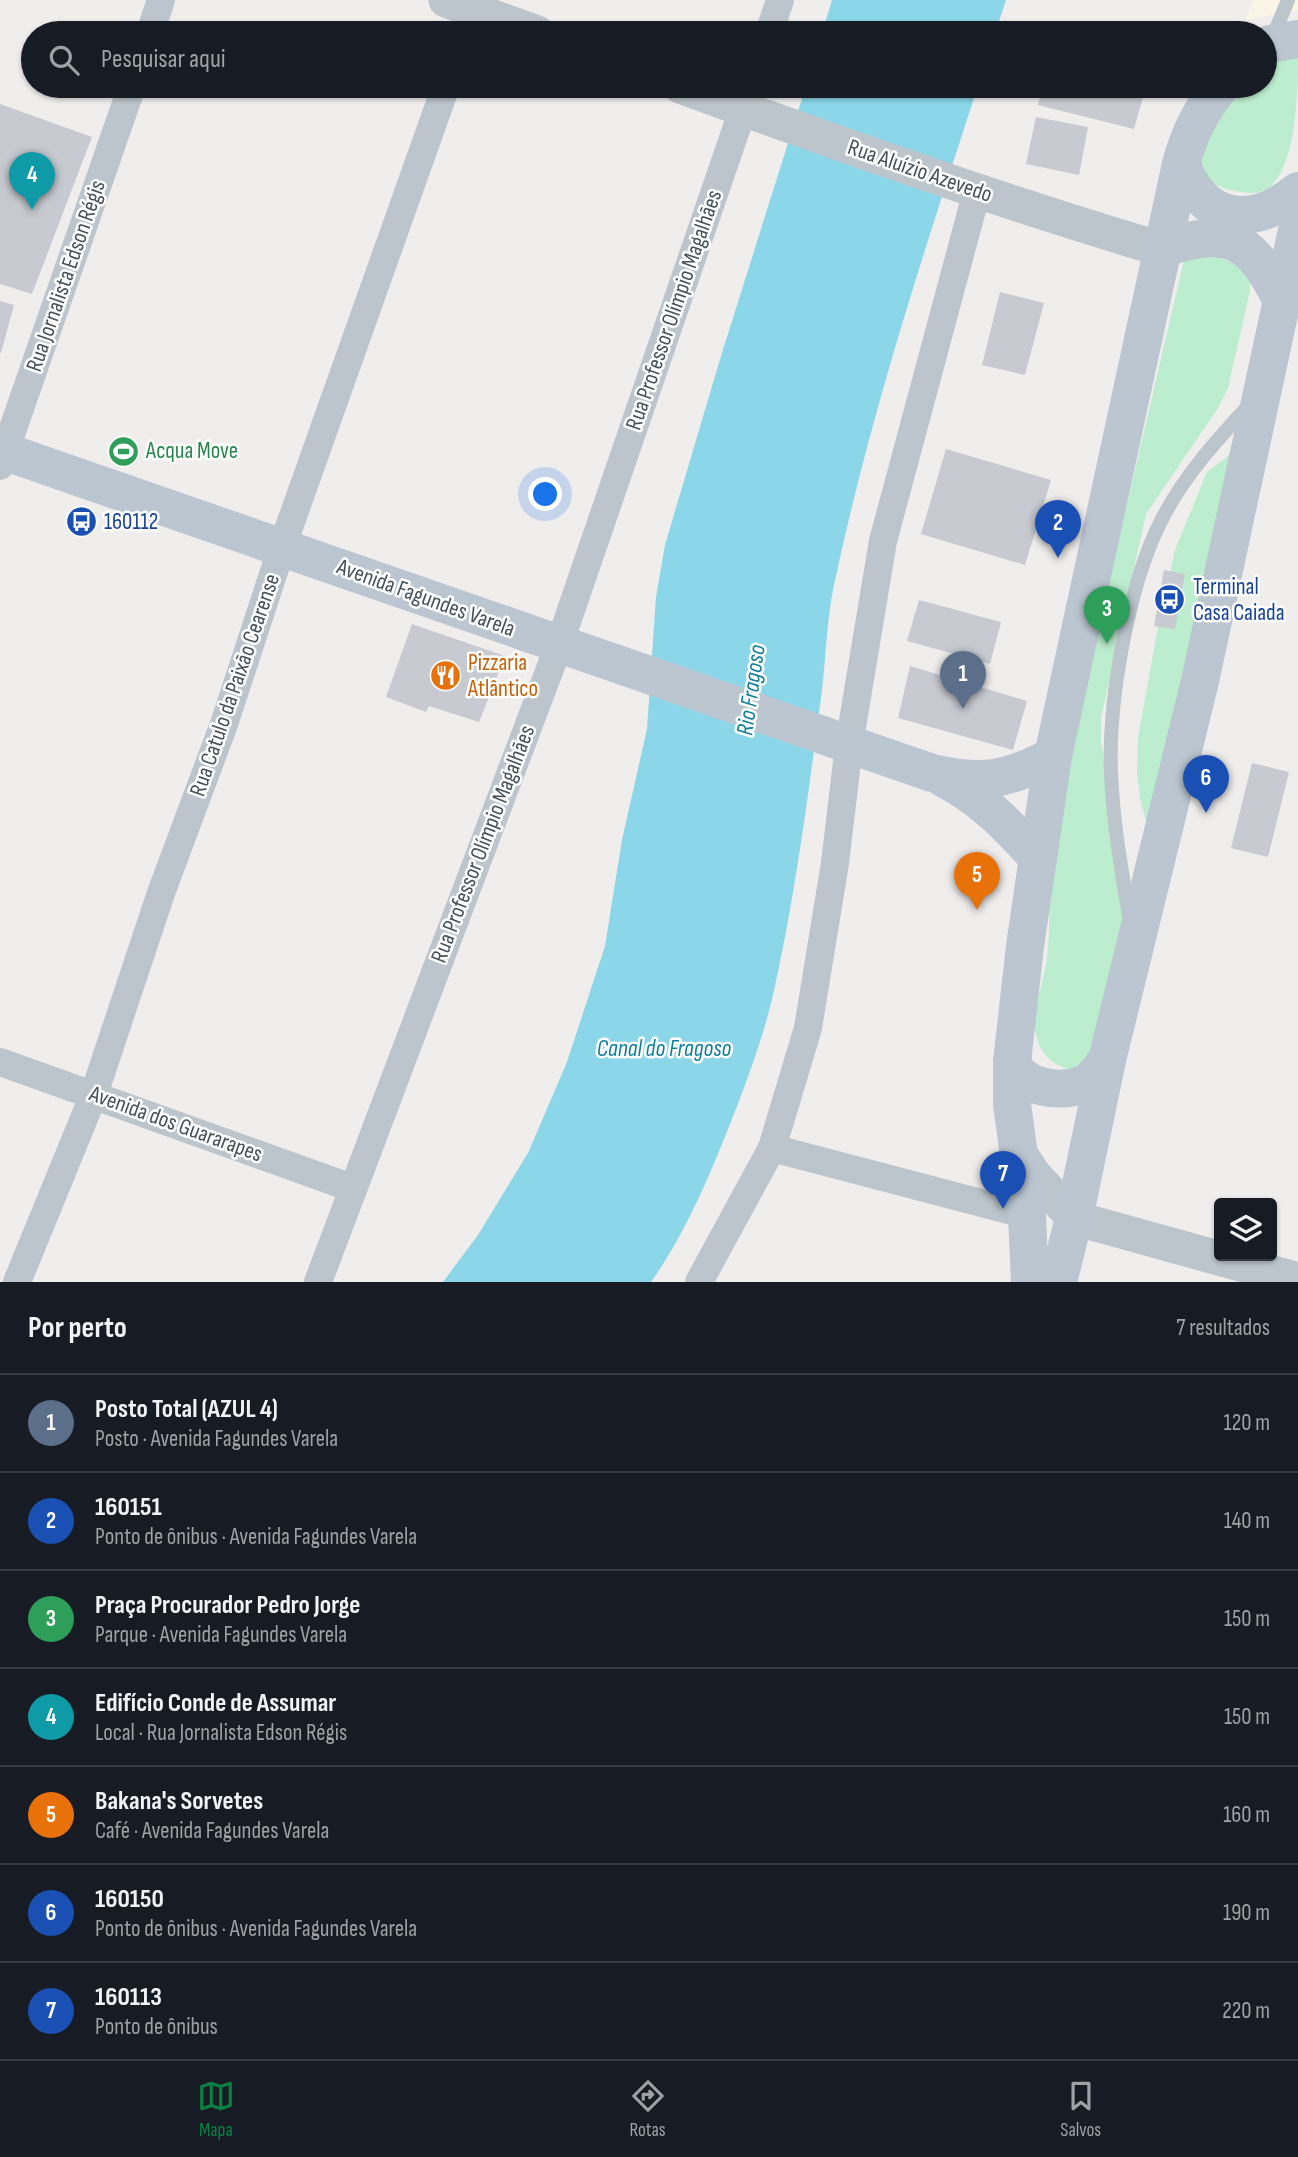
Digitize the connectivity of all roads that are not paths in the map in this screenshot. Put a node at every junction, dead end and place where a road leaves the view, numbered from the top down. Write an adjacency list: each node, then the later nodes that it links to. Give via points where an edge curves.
1 (161, 0): 5 (street)
2 (780, 0): 7 (street)
3 (1288, 0): 8 (lane)
4 (465, 11): 6 (street)
5 (154, 21)
6 (498, 21)
7 (772, 21)
8 (1277, 43)
9 (128, 98): 21 (street, Rua Jornalista Edson Régis)
10 (442, 98): 22 (street, Rua Catulo da Paixão Cearense)
11 (747, 98): 23 (street, Rua Professor Olímpio Magalhães)
12 (748, 98): 15 (street, Rua Aluízio Azevedo, via 789,126)
13 (1210, 98): 14 (main road, via 1188,138)
14 (1181, 164): 16 (main road, via 1188,183 1202,200 1241,216 1263,213); 18 (main road)
15 (977, 191): 18 (street, Rua Aluízio Azevedo); 24 (street)
16 (1298, 191)
17 (1298, 226): 19 (main road)
18 (1161, 249): 19 (main road, via 1187,240 1224,238 1258,259); 25 (main road)
19 (1281, 299): 20 (main road)
20 (1262, 390): 28 (main road, via 1200,681); 28 (lane, via 1183,483 1159,524 1132,605 1118,676 1111,771)
21 (2, 456): 22 (main road, Avenida Fagundes Varela)
22 (282, 547): 23 (main road, Avenida Fagundes Varela); 32 (street, Rua Catulo da Paixão Cearense)
23 (559, 645): 24 (main road, Avenida Fagundes Varela); 35 (street, Rua Professor Olímpio Magalhães)
24 (835, 740): 26 (main road, Avenida Fagundes Varela); 33 (street, via 835,863 808,1028)
25 (1053, 756): 26 (main road, Avenida Fagundes Varela, via 988,779); 27 (main road)
26 (932, 773): 27 (main road, Avenida Fagundes Varela, via 991,809)
27 (1038, 858): 31 (main road)
28 (1134, 945): 29 (main road)
29 (1107, 1060): 31 (main road, via 1089,1081 1060,1088 1027,1081); 37 (main road)
30 (0, 1062): 32 (street, Avenida dos Guararapes)
31 (1012, 1062): 34 (main road)
32 (94, 1094): 35 (street, Avenida dos Guararapes); 39 (street, Rua Catulo da Paixão Cearense)
33 (772, 1148): 36 (street); 41 (street)
34 (1019, 1152): 36 (main road); 37 (street)
35 (352, 1188): 40 (street, Rua Professor Olímpio Magalhães)
36 (1027, 1214): 42 (main road)
37 (1074, 1218): 38 (street); 43 (main road)
38 (1298, 1280)
39 (16, 1282)
40 (318, 1282)
41 (699, 1282)
42 (1030, 1282)
43 (1058, 1282)

